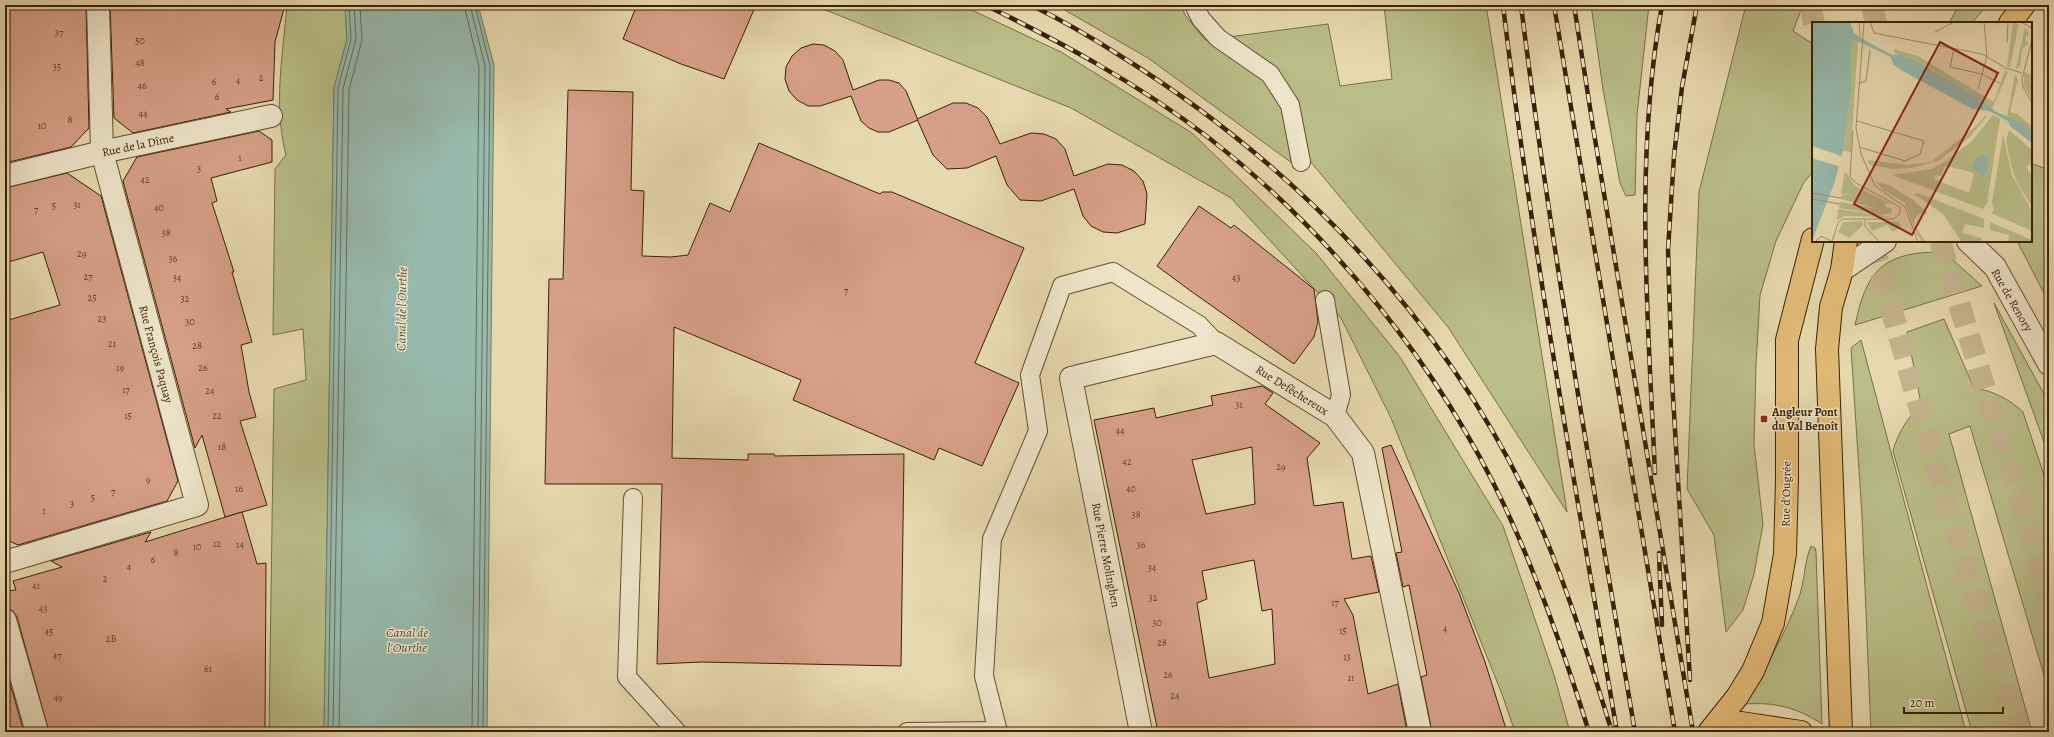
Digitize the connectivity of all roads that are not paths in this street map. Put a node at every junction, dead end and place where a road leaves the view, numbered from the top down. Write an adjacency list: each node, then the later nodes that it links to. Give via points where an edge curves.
1 (98, 5): 6 (street, Rue François Paquay)
2 (1194, 5): 7 (lane, via 1201,19 1218,38 1270,74 1290,105)
3 (2024, 5): 4 (main road)
4 (2011, 22)
5 (271, 116): 6 (street, Rue de la Dîme)
6 (102, 152): 8 (street, Rue de la Dîme); 19 (street, Rue François Paquay, via 196,505)
7 (1301, 162)
8 (5, 176)
9 (1812, 242): 27 (main road, Rue d'Ougrée, via 1787,340 1785,554 1773,623 1753,671 1737,697)
10 (1846, 242): 13 (main road)
11 (1884, 242): 13 (street)
12 (1969, 242): 16 (street, Rue de Renory, via 1995,267)
13 (1842, 270): 30 (main road, via 1831,307 1827,349)
14 (1325, 300): 17 (lane, via 1341,395)
15 (1216, 343): 17 (street, Rue Defêchereux); 24 (lane, via 1199,325 1113,272 1062,286 1030,376 1038,431 992,539 984,676); 25 (street, Rue Pierre Molinghen, via 1071,378)
16 (2049, 364)
17 (1335, 416): 26 (street, Rue Defêchereux, via 1363,453)
18 (633, 498): 22 (lane, via 627,677)
19 (5, 562)
20 (5, 620): 21 (street)
21 (37, 732)
22 (677, 732)
23 (907, 732): 24 (lane)
24 (998, 732)
25 (1141, 732)
26 (1420, 732)
27 (1709, 732)
28 (1722, 732): 29 (main road, via 1742,723)
29 (1801, 732)
30 (1842, 732)

